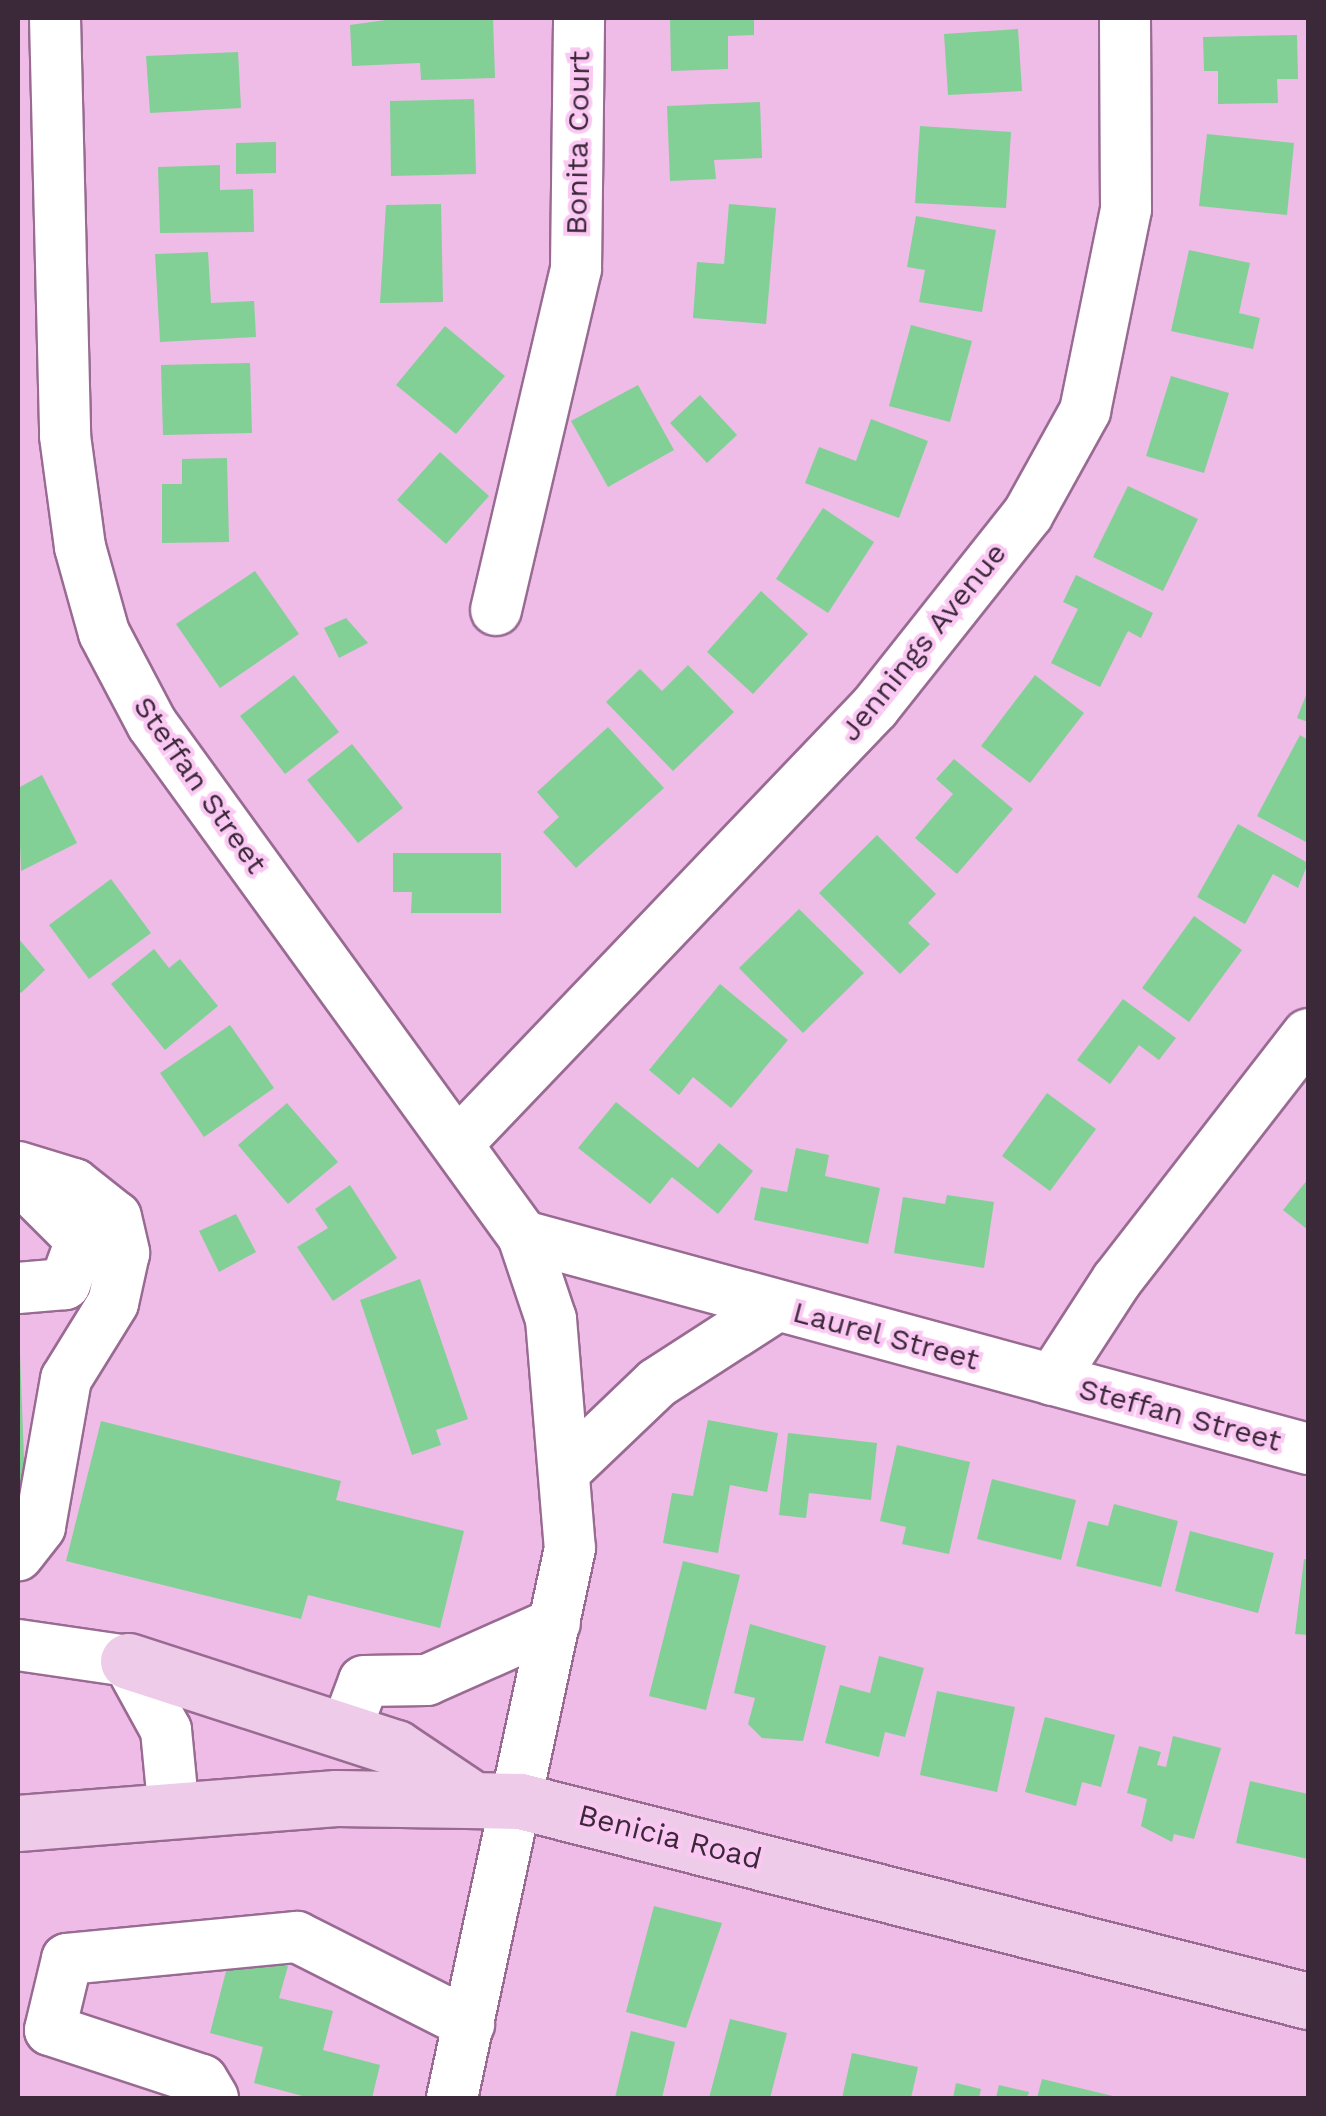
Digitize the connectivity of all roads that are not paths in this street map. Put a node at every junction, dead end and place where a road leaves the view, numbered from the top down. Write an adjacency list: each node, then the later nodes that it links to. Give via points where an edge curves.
1 (55, 18): 6 (street, Steffan Street, via 64,436 80,547 104,633 152,724)
2 (579, 18): 4 (street, Bonita Court, via 576,270)
3 (1125, 18): 6 (street, Jennings Avenue, via 1126,209 1085,411 1028,514 875,707)
4 (496, 610)
5 (1308, 1034): 12 (street, via 1117,1280)
6 (460, 1140): 9 (street, Steffan Street)
7 (18, 1167): 15 (street, via 74,1184 116,1217 124,1253 113,1303 66,1380 40,1528)
8 (18, 1176): 10 (street, via 81,1240 65,1284)
9 (523, 1236): 11 (street); 14 (street, via 551,1320)
10 (18, 1288)
11 (775, 1307): 12 (street, Laurel Street); 14 (street, Laurel Street, via 657,1383)
12 (1052, 1380): 13 (street, Steffan Street)
13 (1308, 1449)
14 (567, 1469): 16 (street, via 570,1548)
15 (18, 1554)
16 (555, 1623): 19 (street, via 427,1680 364,1681); 21 (street)
17 (18, 1645): 18 (street, via 101,1650)
18 (128, 1661): 19 (main road); 22 (street, via 166,1730)
19 (345, 1732): 20 (main road, via 396,1748)
20 (466, 1795): 21 (main road, Benicia Road); 22 (main road, Benicia Road)
21 (520, 1801): 24 (main road, Benicia Road); 25 (street)
22 (174, 1812): 23 (main road, Benicia Road)
23 (18, 1823)
24 (1308, 2000)
25 (469, 2024): 26 (street, via 297,1937 67,1959 50,2030 202,2080); 27 (street)
26 (213, 2098)
27 (452, 2098)

